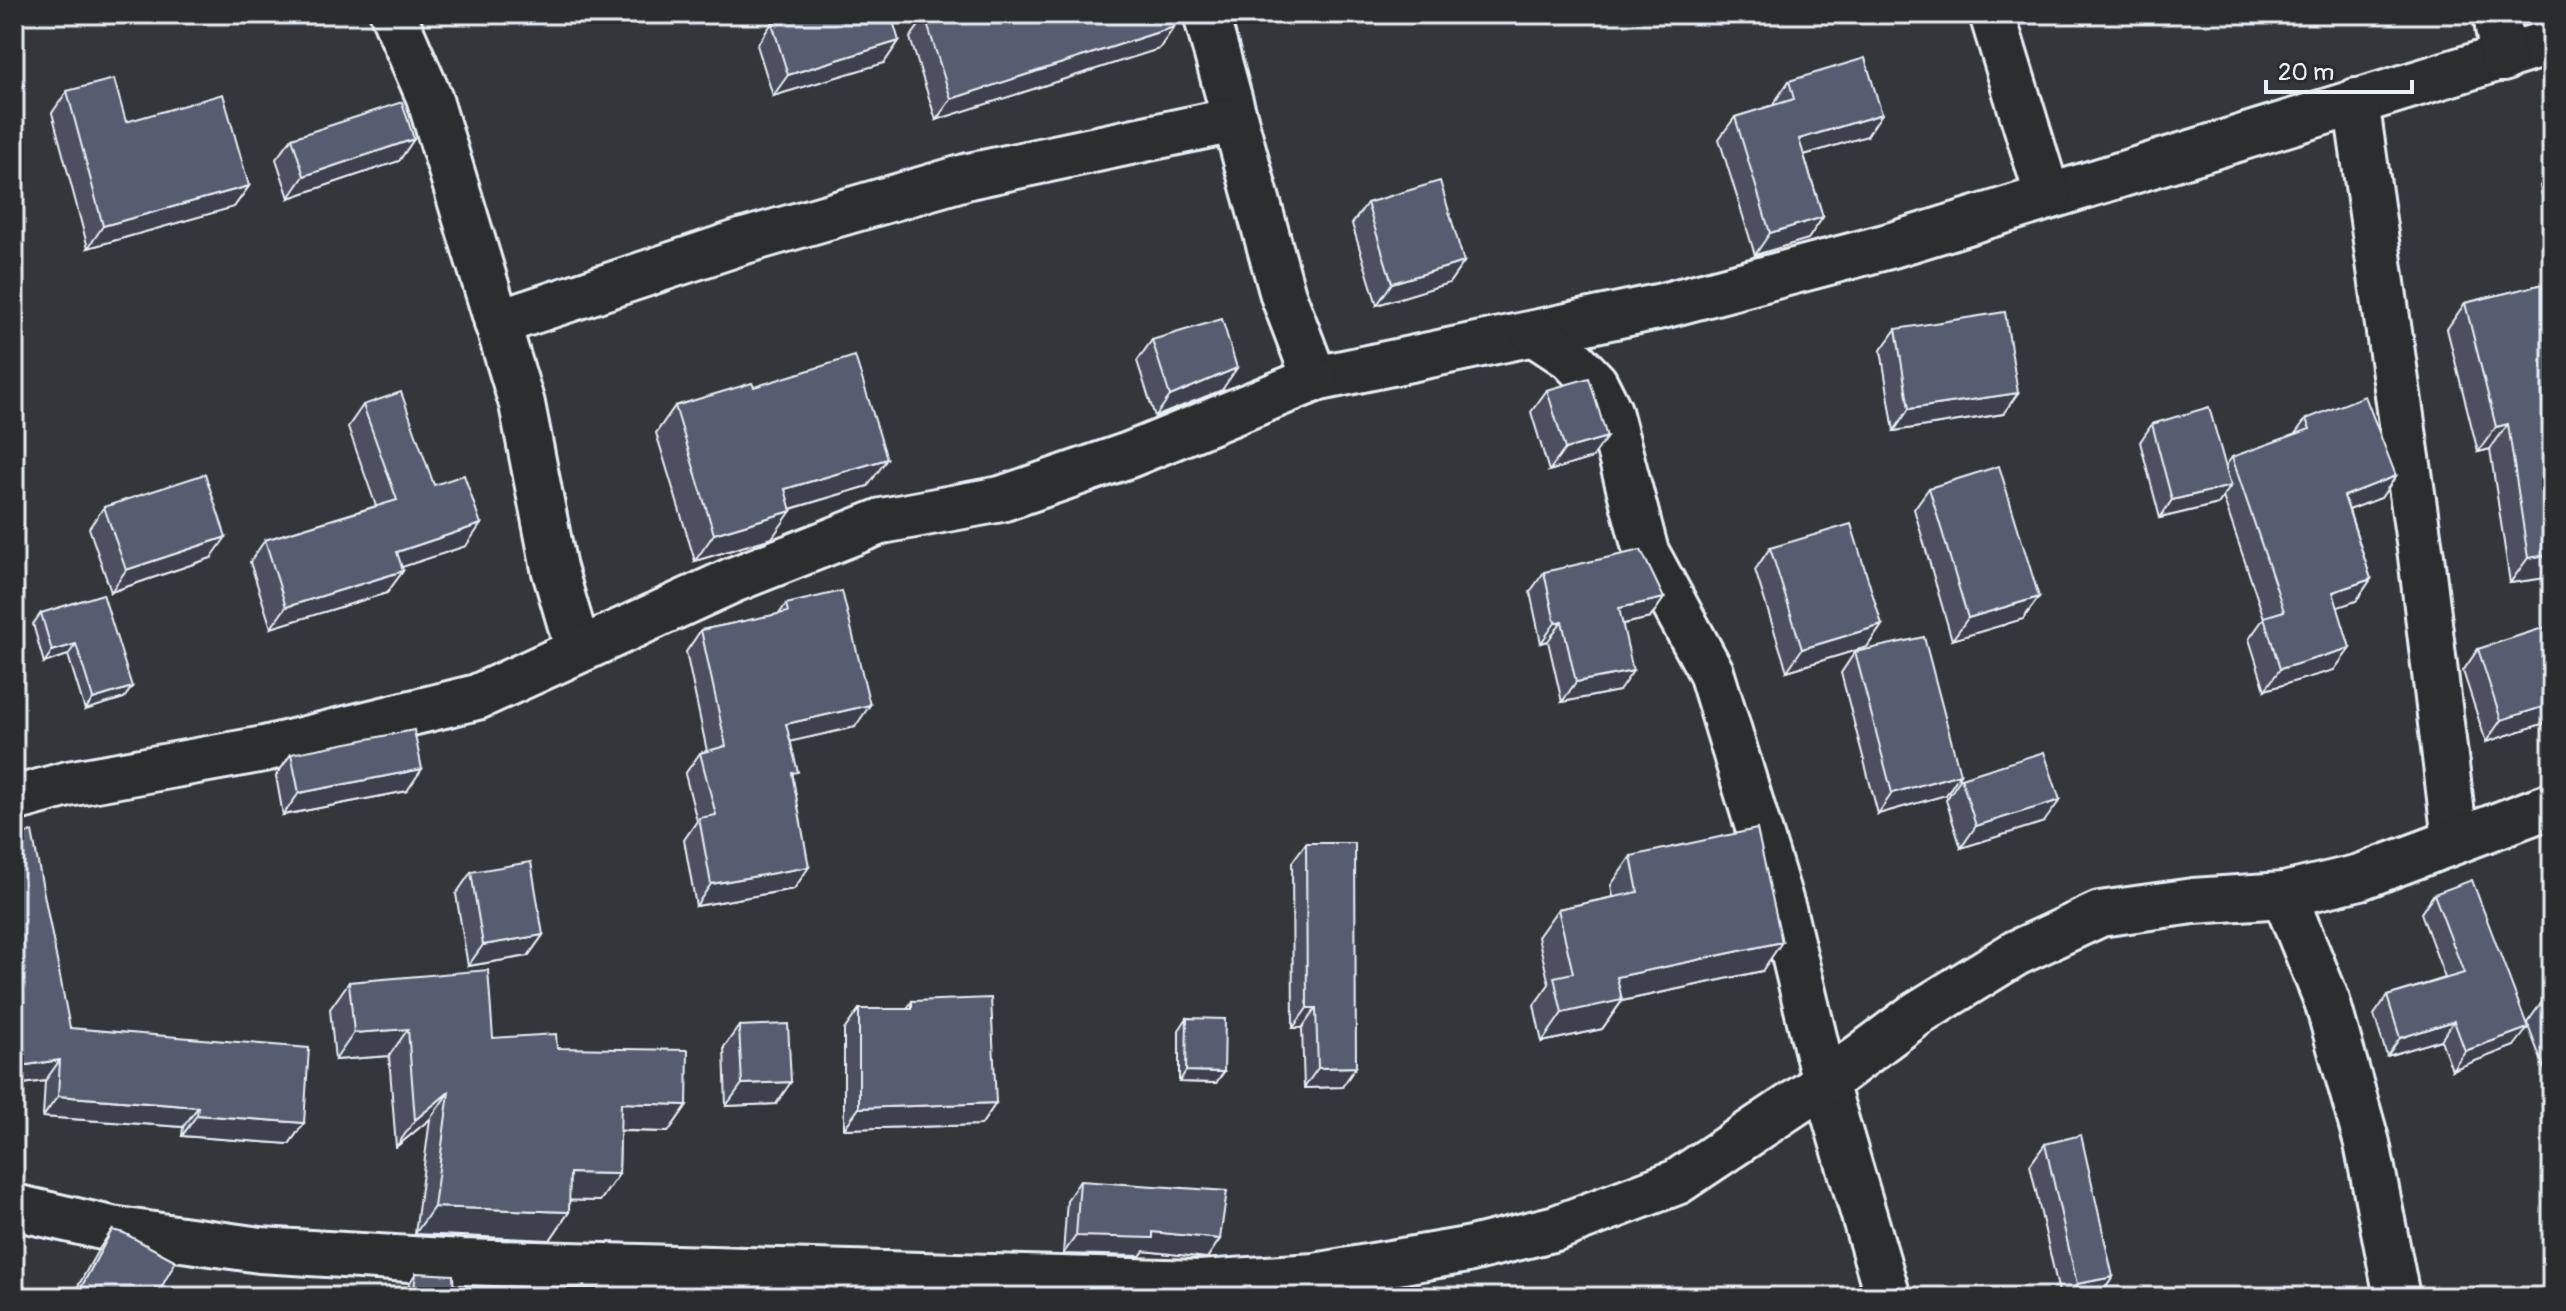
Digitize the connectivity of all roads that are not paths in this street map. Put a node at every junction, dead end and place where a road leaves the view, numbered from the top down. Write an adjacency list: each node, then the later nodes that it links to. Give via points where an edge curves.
1 (393, 14): 10 (street, via 429,97)
2 (1206, 14): 8 (street)
3 (1992, 14): 9 (street)
4 (2496, 14): 6 (street)
5 (2552, 42): 6 (street)
6 (2503, 59): 7 (street)
7 (2356, 101): 9 (street); 16 (street, via 2421,556)
8 (1234, 120): 10 (street, via 969,176 741,242); 12 (street, via 1283,295)
9 (2048, 197): 11 (street, via 1734,289)
10 (497, 323): 13 (street, via 522,404 554,568)
11 (1535, 334): 12 (street); 18 (street, via 1570,357 1595,383 1609,411 1646,552 1711,672 1784,913)
12 (1315, 379): 13 (street, via 1129,455 1001,499 882,521)
13 (578, 650): 14 (street, via 477,697 264,749 68,784)
14 (14, 799)
15 (2552, 805): 16 (street)
16 (2455, 840): 17 (street, via 2360,877)
17 (2284, 895): 18 (street, via 2100,914 2016,953 1917,1014); 22 (street, via 2331,1015 2367,1143)
18 (1825, 1083): 20 (street, via 1677,1182 1556,1228); 21 (street)
19 (14, 1207): 20 (street, via 111,1229 260,1250 430,1260)
20 (1315, 1286)
21 (1888, 1297)
22 (2397, 1297)

